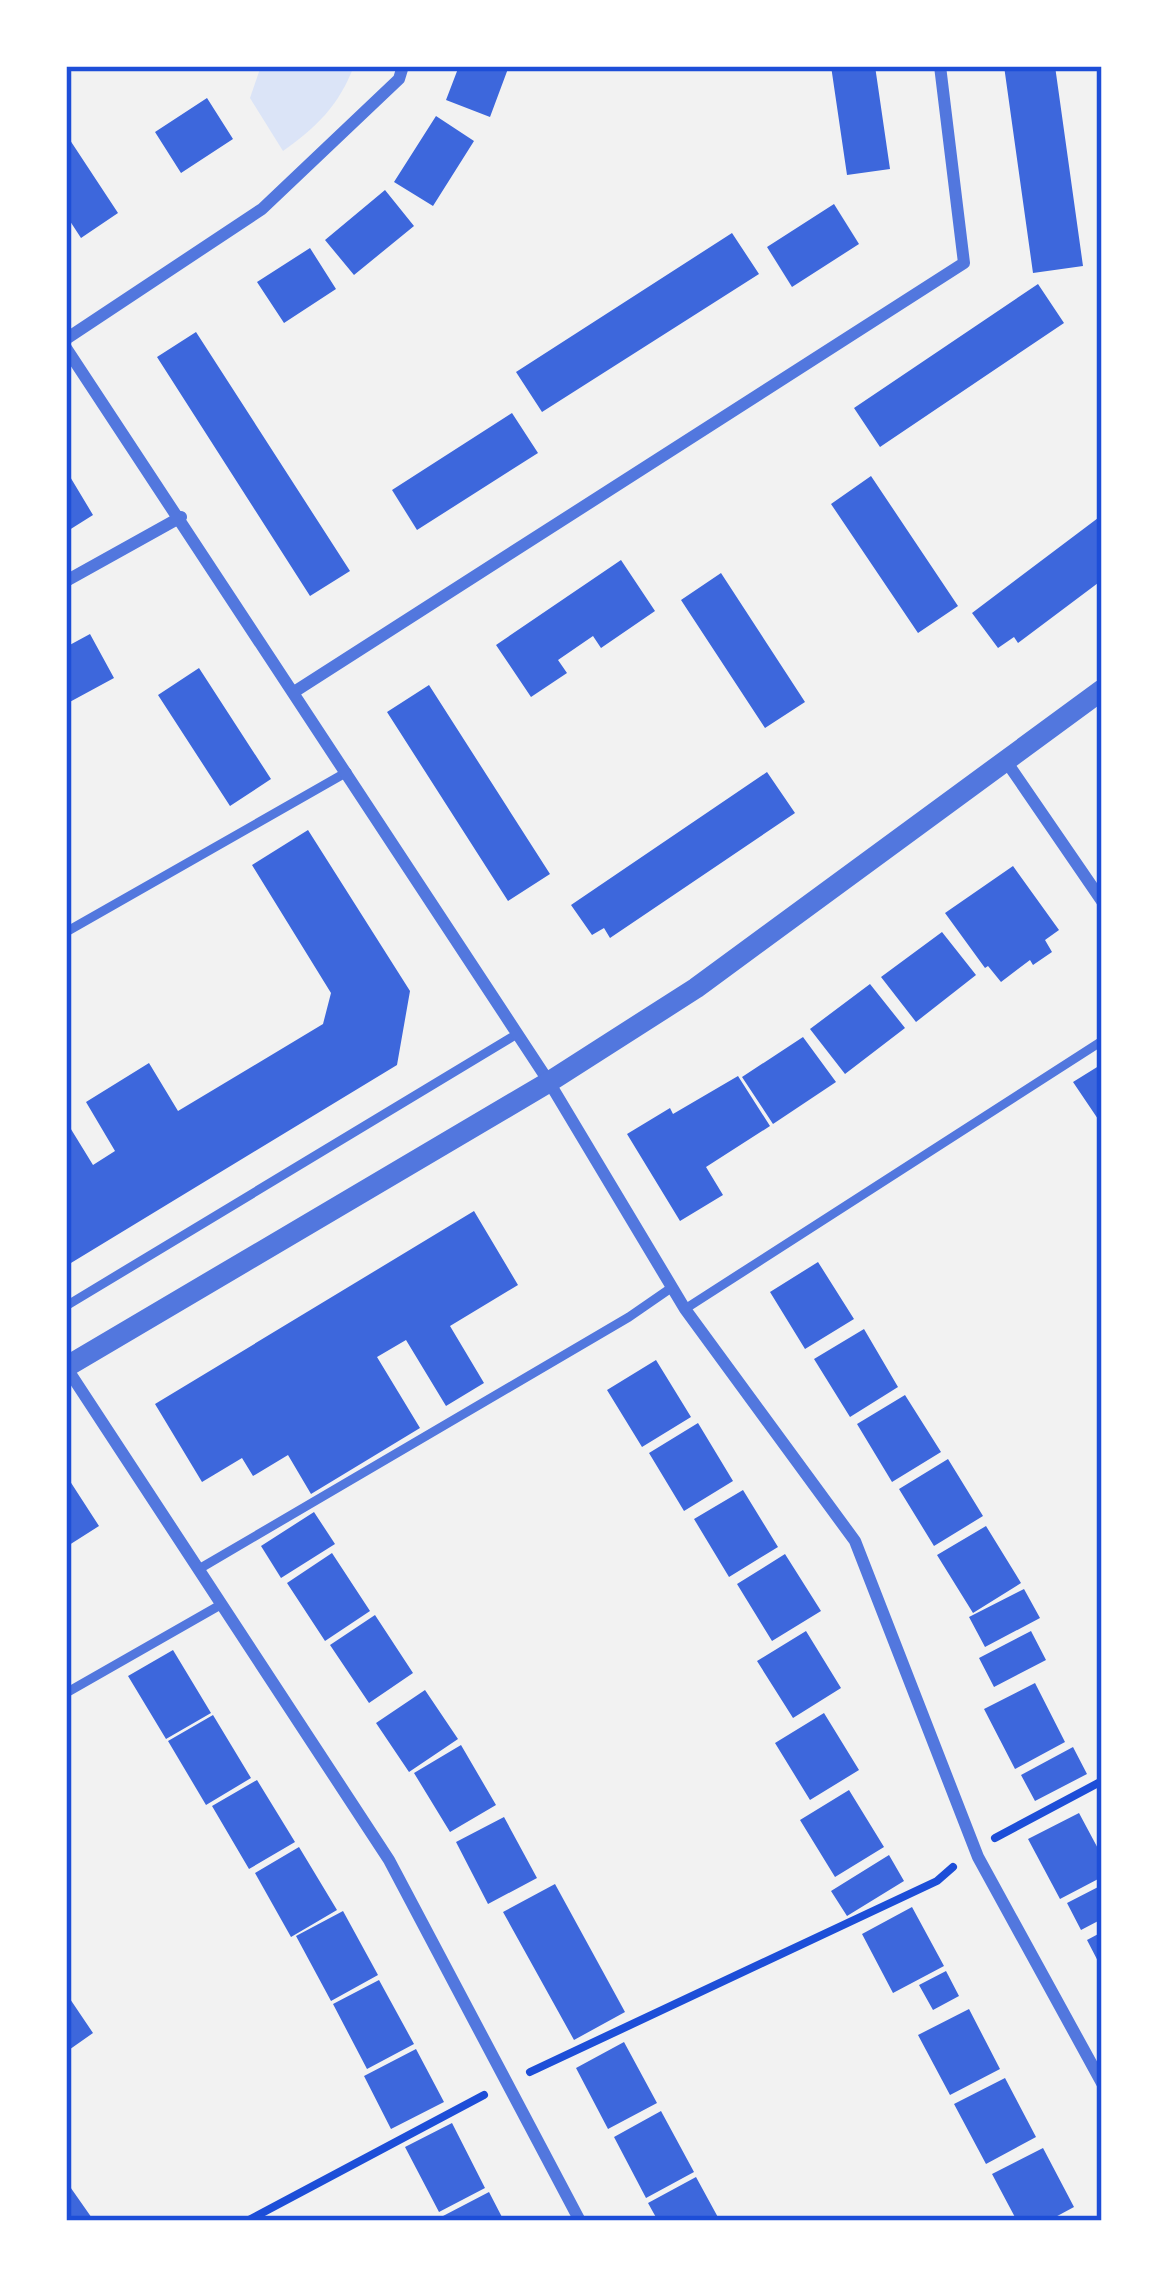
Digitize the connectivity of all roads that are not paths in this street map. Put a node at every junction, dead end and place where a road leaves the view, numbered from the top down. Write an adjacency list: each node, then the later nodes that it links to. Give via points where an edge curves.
1 (403, 66): 3 (street, via 399,79 262,208)
2 (940, 66): 7 (street, via 964,263)
3 (66, 343): 4 (street)
4 (181, 518): 5 (street); 7 (street)
5 (66, 581)
6 (1102, 690): 8 (street)
7 (294, 692): 9 (street)
8 (1006, 761): 10 (street); 14 (street, via 696,988)
9 (346, 772): 11 (lane); 12 (street)
10 (1102, 901)
11 (66, 932)
12 (517, 1034): 14 (street); 16 (lane)
13 (1102, 1041): 17 (lane)
14 (549, 1082): 15 (street); 18 (street)
15 (671, 1288): 17 (street); 19 (lane)
16 (66, 1306)
17 (685, 1309): 22 (street, via 855,1541 975,1848)
18 (66, 1367): 19 (street)
19 (199, 1569): 20 (street)
20 (222, 1604): 21 (lane); 23 (street, via 389,1861)
21 (66, 1693)
22 (1102, 2083)
23 (580, 2221)

